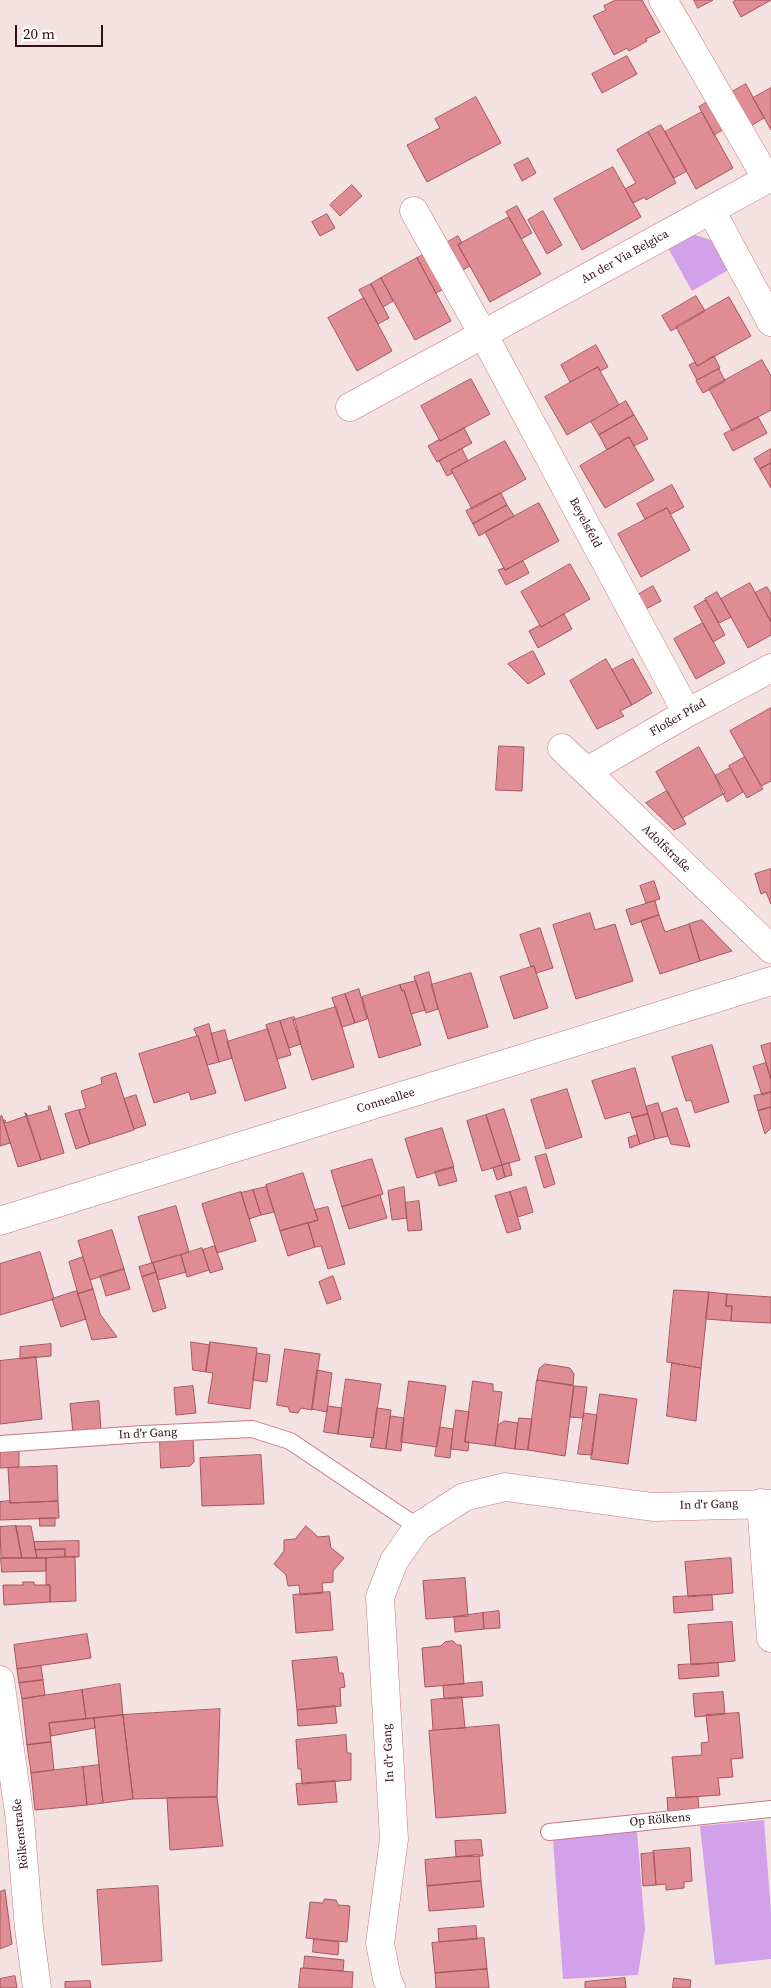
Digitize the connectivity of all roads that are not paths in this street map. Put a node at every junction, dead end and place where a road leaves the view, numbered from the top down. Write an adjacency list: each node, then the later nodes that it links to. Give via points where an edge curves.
1 (663, 0): 2 (street, An der Via Belgica)
2 (769, 178): 3 (street, An der Via Belgica)
3 (711, 210): 5 (street); 6 (street, An der Via Belgica)
4 (414, 211): 6 (street)
5 (771, 322)
6 (483, 334): 7 (street, An der Via Belgica); 9 (street, Beyelsfeld)
7 (350, 407)
8 (771, 668): 9 (street, Floßer Pfad)
9 (687, 712): 11 (street, Floßer Pfad)
10 (562, 748): 11 (street, Adolfstraße)
11 (587, 771): 12 (street, Adolfstraße)
12 (771, 949)
13 (771, 981): 14 (street, Conneallee)
14 (0, 1221)
15 (0, 1444): 17 (lane, In d'r Gang, via 252,1430 290,1441)
16 (766, 1503): 17 (street, In d'r Gang, via 653,1507 505,1488 464,1498); 18 (street)
17 (418, 1527): 23 (street, In d'r Gang, via 394,1561 380,1598 394,1839 380,1943)
18 (771, 1638)
19 (0, 1680): 22 (street, Rölkenstraße, via 20,1820)
20 (771, 1809): 21 (lane, Op Rölkens)
21 (549, 1832)
22 (37, 1988)
23 (391, 1988)

